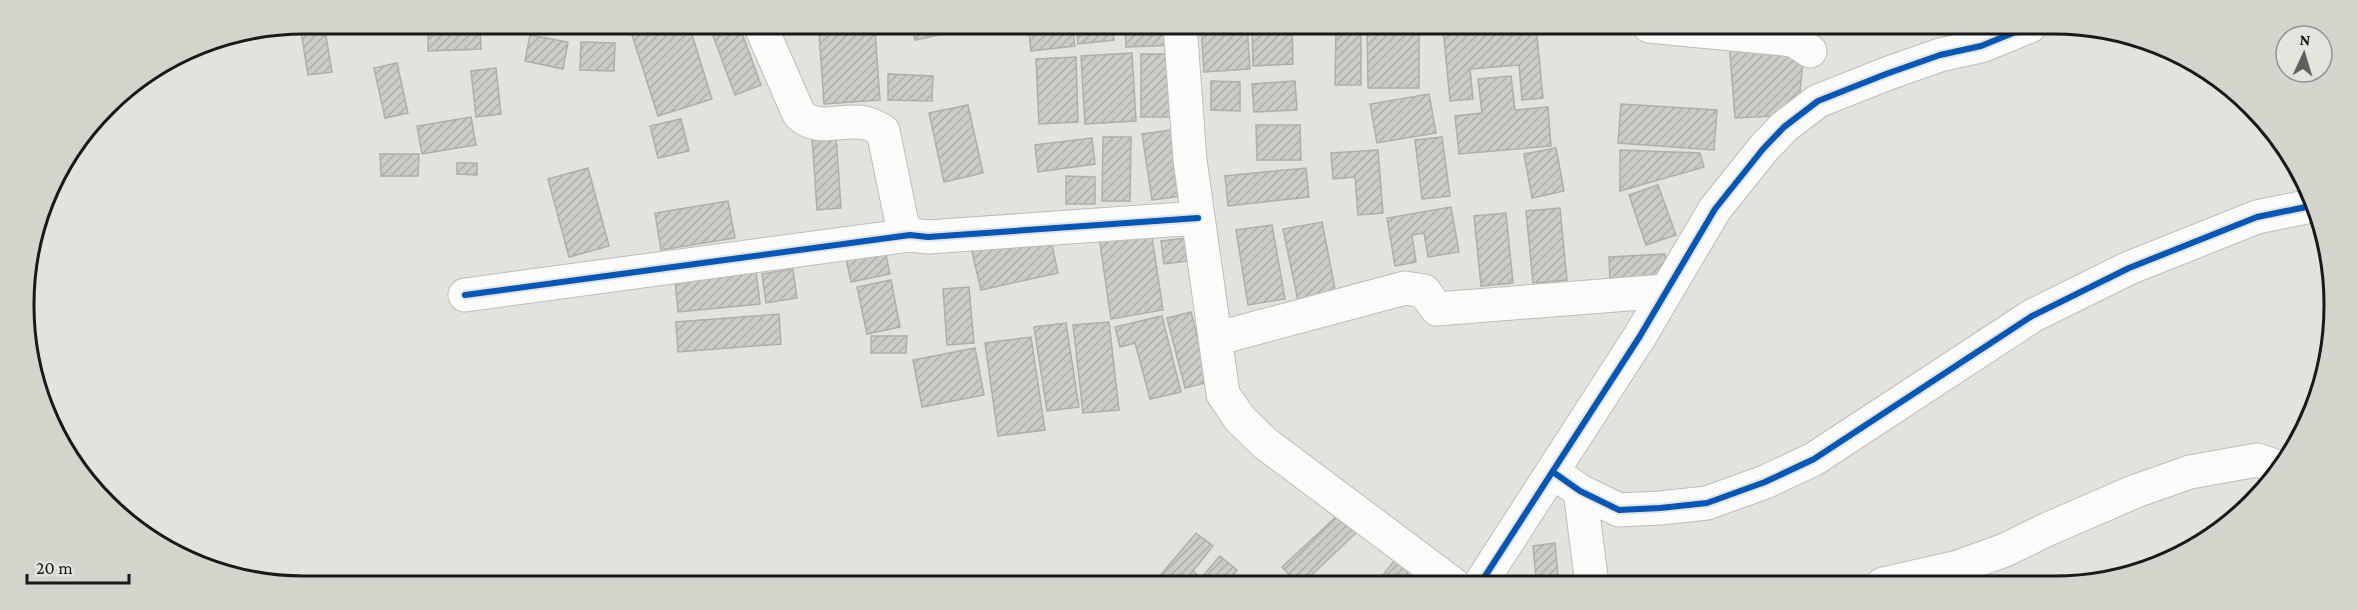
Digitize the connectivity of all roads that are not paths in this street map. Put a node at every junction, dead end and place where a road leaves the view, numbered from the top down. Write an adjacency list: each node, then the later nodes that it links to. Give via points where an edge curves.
1 (764, 34): 9 (street, via 799,114 806,121 864,122 883,131 902,223)
2 (1181, 34): 8 (street)
3 (1731, 34): 5 (street)
4 (2010, 34): 6 (street, via 1981,46 1940,55)
5 (1811, 39): 6 (street)
6 (1830, 96): 10 (street, via 1818,101 1763,149 1715,209)
7 (2305, 207): 15 (street, via 2257,217 2129,268 2032,316 1814,459 1765,483 1707,503 1619,510)
8 (1198, 218): 9 (street, via 928,237); 12 (street)
9 (910, 235): 11 (street)
10 (1666, 291): 12 (street, via 1437,309 1424,291 1404,288); 14 (street)
11 (465, 295)
12 (1215, 339): 16 (street, via 1223,394 1240,419 1266,444)
13 (2271, 465): 19 (street, via 2257,460 2190,472 2125,496 2005,550)
14 (1553, 472): 15 (street); 17 (street)
15 (1580, 492): 18 (street)
16 (1443, 576)
17 (1485, 576)
18 (1591, 576)
19 (1918, 576)

